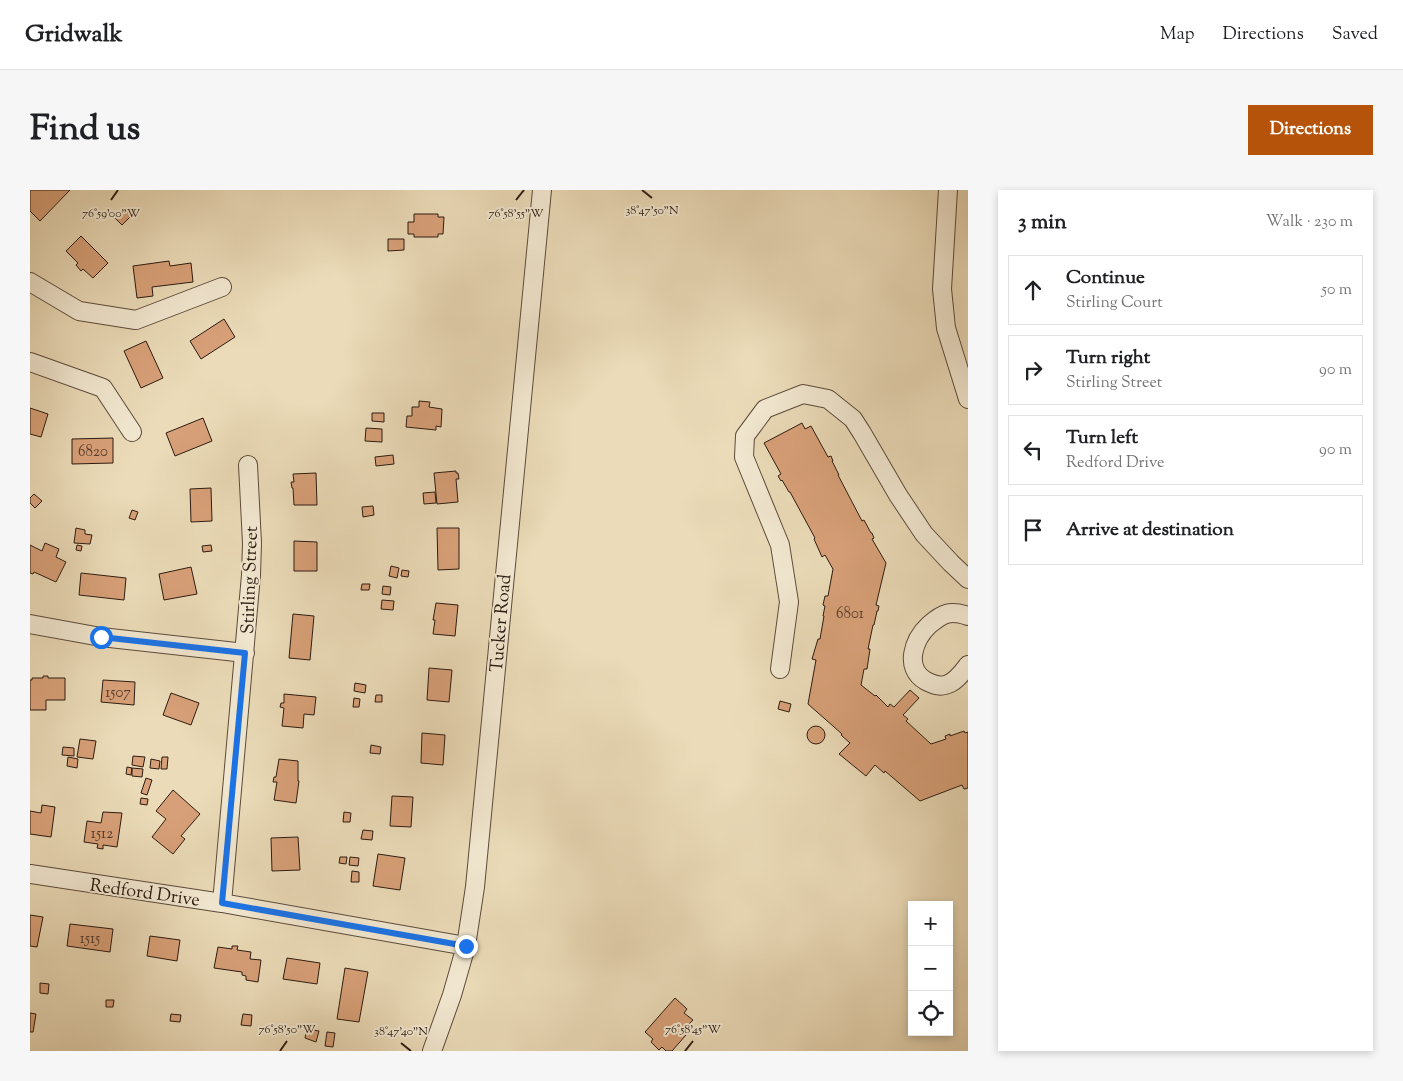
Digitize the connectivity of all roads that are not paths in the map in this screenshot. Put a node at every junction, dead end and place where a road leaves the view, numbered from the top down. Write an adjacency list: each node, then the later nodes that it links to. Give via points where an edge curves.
1 (542, 190): 17 (street, Tucker Road, via 489,749)
2 (948, 190): 6 (street, via 942,289 946,328)
3 (30, 282): 4 (street, via 79,311 136,320)
4 (222, 287)
5 (30, 362): 7 (street, via 103,388)
6 (968, 399)
7 (132, 432)
8 (248, 465): 12 (street, Stirling Street, via 252,560)
9 (968, 579): 14 (street, via 924,534 847,414 828,399 803,394 765,409 745,436 744,456 780,545 789,602)
10 (968, 616): 13 (street, via 948,612 937,618 914,645 913,658 920,677 937,686 954,680)
11 (30, 624): 12 (street, via 101,637)
12 (245, 653): 16 (street, Stirling Street)
13 (968, 665)
14 (780, 669)
15 (30, 874): 16 (street, Redford Drive)
16 (222, 903): 17 (street, Redford Drive)
17 (466, 946): 18 (street, Tucker Road)
18 (432, 1051)

